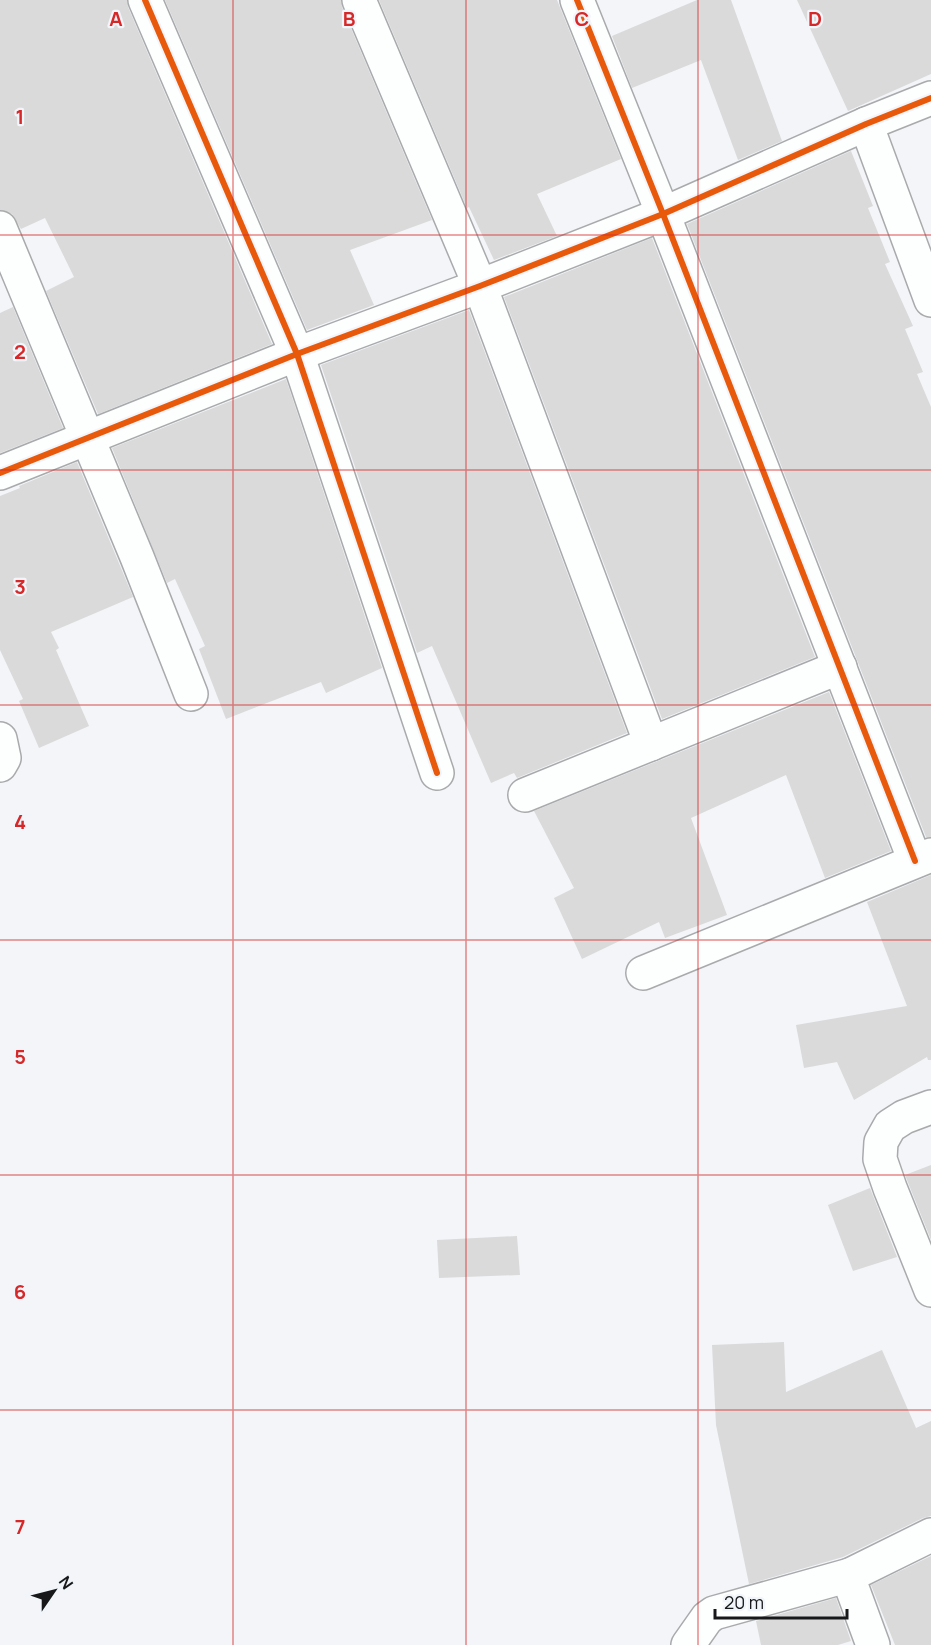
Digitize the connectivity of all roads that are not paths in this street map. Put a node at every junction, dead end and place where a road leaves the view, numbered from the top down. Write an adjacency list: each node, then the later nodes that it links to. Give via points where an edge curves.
1 (145, 0): 10 (street)
2 (359, 0): 8 (street)
3 (577, 0): 6 (street)
4 (931, 98): 5 (street)
5 (866, 123): 6 (street); 9 (street)
6 (663, 214): 8 (street); 13 (street)
7 (0, 228): 11 (street)
8 (480, 286): 10 (street); 16 (street)
9 (931, 300)
10 (297, 354): 11 (street); 18 (street)
11 (88, 437): 12 (street); 14 (street)
12 (0, 473)
13 (840, 667): 16 (street); 20 (street)
14 (191, 694)
15 (0, 739): 17 (street, via 4,758)
16 (651, 744): 19 (street)
17 (0, 765)
18 (437, 773)
19 (525, 795)
20 (923, 858): 21 (street)
21 (643, 973)
22 (931, 1107): 23 (street, via 890,1126 881,1142 880,1159)
23 (931, 1290)
24 (931, 1535): 25 (street)
25 (850, 1575): 26 (street, via 714,1614); 27 (street)
26 (688, 1645)
27 (873, 1645)

